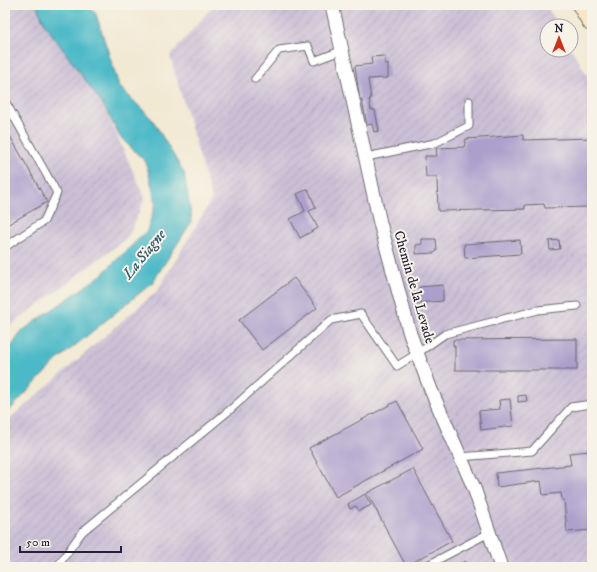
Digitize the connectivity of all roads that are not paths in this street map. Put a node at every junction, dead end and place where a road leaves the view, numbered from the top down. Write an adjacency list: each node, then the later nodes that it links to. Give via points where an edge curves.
1 (332, 5): 4 (street, Chemin de la Levade)
2 (582, 5): 3 (street)
3 (592, 22)
4 (342, 50): 5 (lane, via 314,61 308,46 279,50); 8 (street, Chemin de la Levade)
5 (255, 79)
6 (469, 101): 8 (lane, via 470,126 435,143)
7 (5, 102): 9 (lane, via 57,193 44,221)
8 (366, 158): 11 (street, Chemin de la Levade, via 382,230 410,334)
9 (5, 247)
10 (577, 306): 11 (lane, via 538,310 445,334)
11 (418, 354): 13 (street, Chemin de la Levade); 15 (lane, via 397,366 360,314 331,320 231,409 82,532)
12 (592, 404): 13 (lane, via 571,407 532,451)
13 (460, 457): 14 (street, Chemin de la Levade, via 474,488)
14 (489, 533): 16 (lane); 17 (street, Chemin de la Levade)
15 (57, 567)
16 (424, 567)
17 (501, 567)

